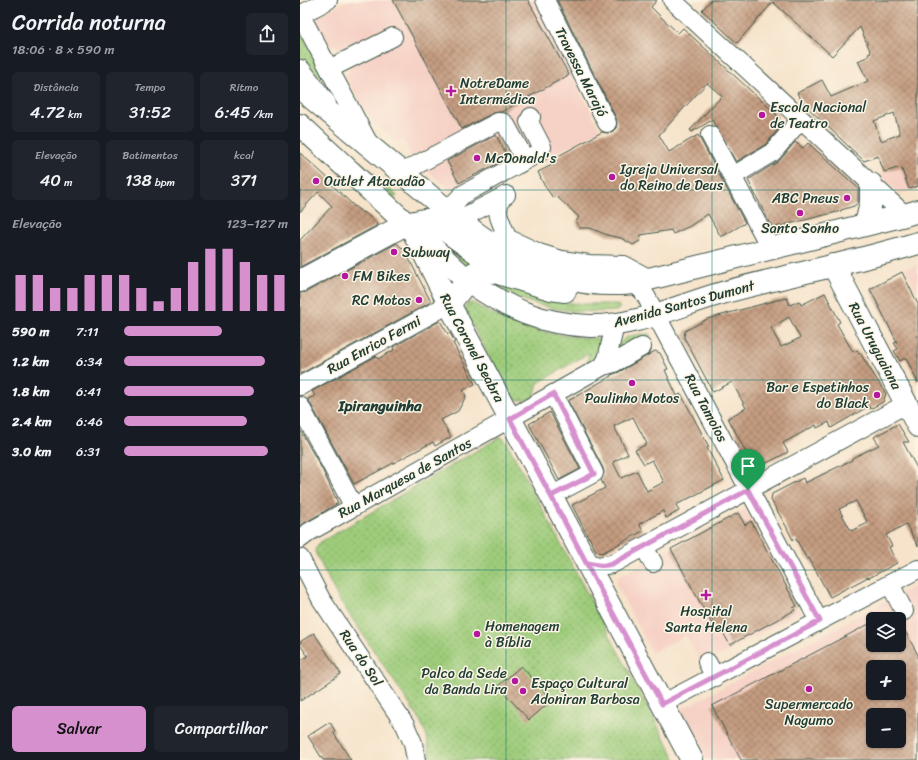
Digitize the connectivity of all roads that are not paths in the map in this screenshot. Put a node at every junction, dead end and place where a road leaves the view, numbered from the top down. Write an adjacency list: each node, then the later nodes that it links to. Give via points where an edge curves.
1 (328, 0): 4 (street)
2 (545, 0): 13 (street, Travessa Marajó)
3 (672, 0): 12 (street)
4 (300, 15): 7 (street)
5 (393, 37): 7 (street)
6 (361, 42): 7 (street)
7 (327, 65): 16 (street)
8 (300, 71): 11 (main road)
9 (300, 88): 11 (main road)
10 (531, 117): 17 (street, via 529,122 542,150)
11 (336, 118): 16 (main road)
12 (801, 119): 18 (street, via 773,152); 20 (street)
13 (607, 123)
14 (300, 125): 24 (main road, Avenida Santos Dumont)
15 (710, 136): 18 (street)
16 (371, 148): 19 (main road)
17 (519, 164): 19 (street, via 522,154 506,125 501,122 438,154); 21 (street, via 462,195)
18 (733, 176): 28 (street)
19 (407, 178): 21 (main road)
20 (871, 184): 22 (street); 23 (main road, via 871,202)
21 (452, 215): 26 (main road); 26 (street, via 504,196 499,204 498,213 504,226)
22 (914, 218): 23 (main road)
23 (866, 225): 25 (main road)
24 (410, 227): 30 (main road, via 424,220 431,220); 31 (main road, Avenida Santos Dumont); 32 (main road); 35 (main road, Rua Coronel Seabra)
25 (813, 238): 28 (main road); 29 (main road, Rua Uruguaiana)
26 (497, 240): 33 (street, Rua Tamoios, via 562,260 624,265); 34 (main road, via 505,254 530,266 562,278)
27 (918, 243): 29 (main road, Avenida Santos Dumont)
28 (771, 249): 33 (main road)
29 (833, 265): 36 (main road, Avenida Santos Dumont, via 721,293); 42 (main road, Rua Uruguaiana)
30 (514, 278): 31 (main road, via 480,270); 34 (main road, via 561,291)
31 (467, 280): 35 (main road); 37 (main road, Avenida Santos Dumont, via 511,308 541,319 589,326)
32 (300, 281)
33 (642, 281): 34 (main road); 36 (street, Rua Tamoios, via 642,290)
34 (595, 284)
35 (449, 304): 40 (street, Rua Enrico Fermi); 44 (main road, Rua Coronel Seabra)
36 (656, 314): 37 (main road, Avenida Santos Dumont); 46 (street, Rua Tamoios)
37 (615, 325): 39 (street)
38 (642, 347): 39 (street, Rua Marquesa de Santos, via 614,363)
39 (603, 366): 41 (street, Rua Marquesa de Santos)
40 (300, 386)
41 (553, 394): 44 (street, Rua Marquesa de Santos); 47 (street, via 594,474)
42 (906, 404): 45 (main road, Rua Uruguaiana); 46 (street)
43 (300, 406): 48 (street)
44 (510, 419): 47 (main road, Rua Coronel Seabra); 48 (street, Rua Marquesa de Santos)
45 (918, 426)
46 (748, 490): 50 (street); 59 (street, Rua Tamoios)
47 (551, 496): 52 (main road, Rua Coronel Seabra)
48 (354, 507): 49 (street, Rua Marquesa de Santos)
49 (300, 539)
50 (644, 547): 53 (street); 54 (street)
51 (300, 558): 61 (street, Rua do Sol, via 321,599 405,724 413,743)
52 (586, 562): 53 (street, via 598,566); 57 (main road, Rua Coronel Seabra)
53 (612, 564): 57 (street, via 604,576)
54 (654, 564)
55 (918, 569): 56 (street)
56 (890, 584): 58 (street); 59 (street)
57 (604, 594): 60 (main road, Rua Coronel Seabra)
58 (904, 611)
59 (820, 621): 60 (street, via 711,669)
60 (662, 704): 62 (main road, Rua Coronel Seabra)
61 (416, 760)
62 (692, 760)

